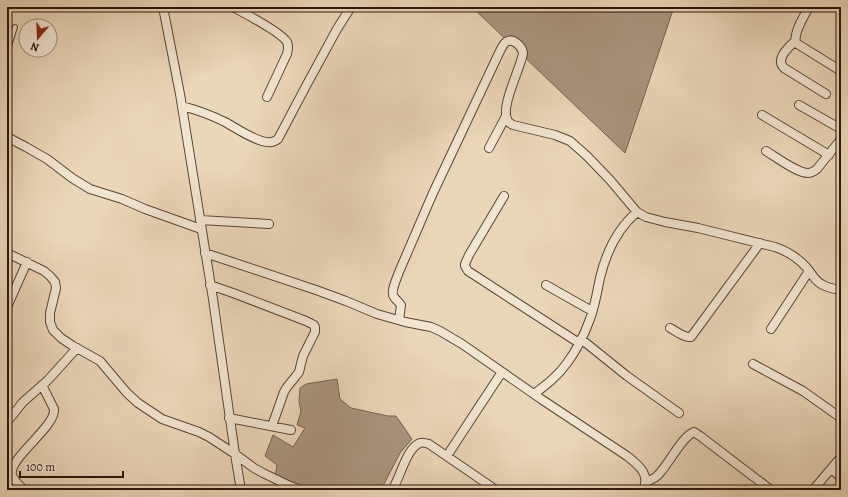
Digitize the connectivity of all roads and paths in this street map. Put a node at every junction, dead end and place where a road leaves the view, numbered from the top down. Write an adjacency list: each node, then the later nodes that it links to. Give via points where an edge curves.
1 (163, 7): 12 (street)
2 (233, 7): 10 (street, via 259,21 288,43 287,54)
3 (351, 7): 12 (street, via 278,139 273,142 260,141 223,121)
4 (809, 7): 6 (street, via 799,25)
5 (15, 27): 7 (lane)
6 (795, 41): 8 (street, via 797,45); 9 (street, via 784,53 781,64)
7 (7, 52)
8 (841, 71)
9 (826, 94)
10 (267, 97)
11 (799, 105): 15 (street)
12 (182, 106): 23 (street)
13 (762, 115): 20 (street)
14 (506, 116): 18 (street); 22 (street, via 512,124 547,132 570,141 621,192); 36 (street, via 508,99 523,53 520,46 508,40 499,53 433,193 399,272 392,294 400,305)
15 (841, 129)
16 (7, 137): 25 (street, via 47,159 90,189)
17 (841, 139): 20 (street)
18 (489, 148)
19 (766, 151): 20 (street, via 806,173 817,169)
20 (829, 154)
21 (504, 196): 39 (street, via 465,266 468,271)
22 (636, 211): 26 (street, via 655,220); 35 (street, via 610,248)
23 (200, 220): 24 (street); 25 (street)
24 (269, 224)
25 (201, 230): 28 (street)
26 (760, 243): 30 (street, via 784,250); 37 (street, via 691,337)
27 (7, 253): 29 (street)
28 (205, 253): 31 (street); 36 (street)
29 (27, 262): 34 (street); 40 (street, via 44,271 55,282 50,322 61,338)
30 (809, 271): 33 (street, via 823,285); 38 (street)
31 (210, 285): 46 (street); 49 (street, via 306,321 315,327 299,372 284,392)
32 (546, 285): 35 (street)
33 (841, 290)
34 (7, 307)
35 (592, 311): 39 (street)
36 (399, 320): 42 (street, via 431,326)
37 (670, 328)
38 (771, 329)
39 (580, 341): 44 (street, via 564,367); 45 (street)
40 (77, 348): 43 (street); 51 (street, via 100,361 127,393 151,412 162,419 199,432)
41 (753, 364): 47 (street, via 777,376)
42 (502, 372): 44 (street); 52 (street)
43 (42, 385): 48 (street, via 23,402); 57 (street, via 55,412 12,469 13,478)
44 (534, 394): 56 (street, via 627,456 643,471)
45 (679, 413)
46 (229, 418): 49 (street); 51 (street)
47 (841, 418)
48 (7, 422)
49 (272, 426): 50 (street)
50 (291, 430)
51 (235, 454): 58 (street); 59 (street, via 274,479)
52 (447, 456): 60 (street, via 429,444 415,446 408,455); 61 (street)
53 (841, 457): 54 (street)
54 (831, 469): 55 (street); 64 (street)
55 (841, 477)
56 (646, 482): 62 (street); 63 (street, via 656,476 682,442 694,432)
57 (24, 490)
58 (241, 490)
59 (301, 490)
60 (392, 490)
61 (496, 490)
62 (643, 490)
63 (771, 490)
64 (813, 490)

